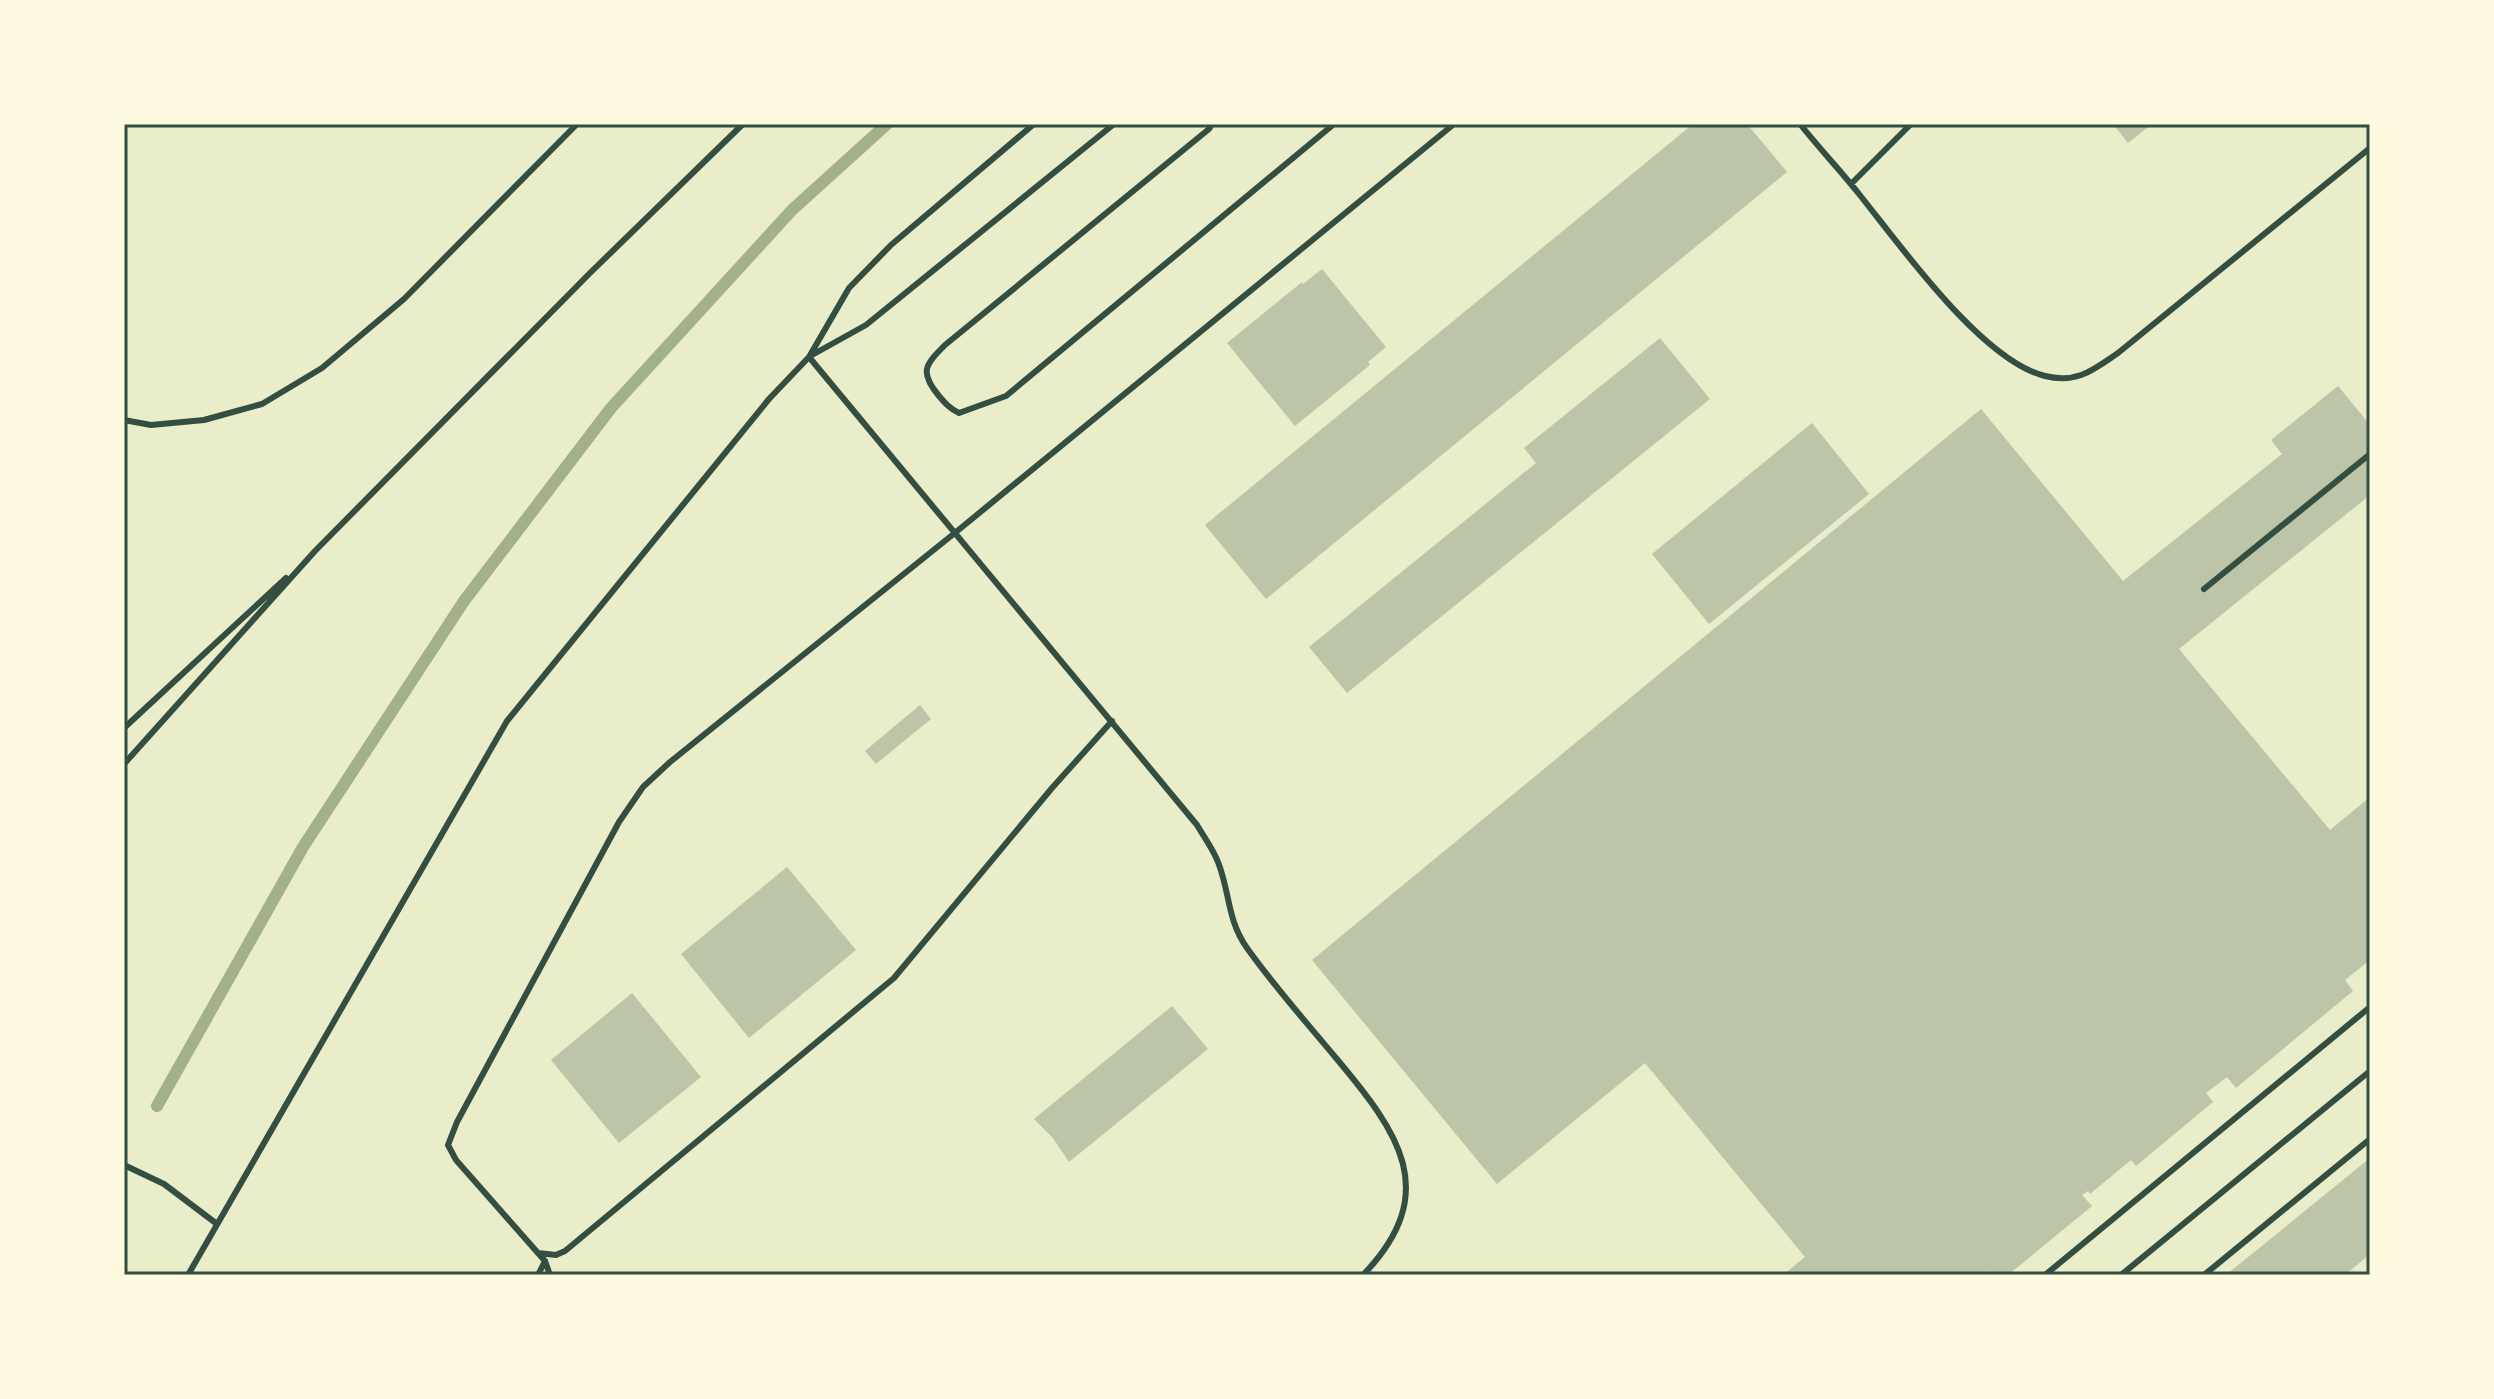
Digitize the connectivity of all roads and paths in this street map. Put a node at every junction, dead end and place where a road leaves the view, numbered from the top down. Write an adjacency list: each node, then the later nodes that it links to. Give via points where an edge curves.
1 (577, 124): 13 (lane, via 404,299 322,368 262,404 204,420 151,425)
2 (743, 124): 16 (lane)
3 (1034, 124): 12 (lane, via 891,245 849,288)
4 (1114, 124): 12 (lane, via 866,325)
5 (1212, 124): 6 (lane, via 929,361 928,383 950,408 959,413 1006,396)
6 (1334, 124)
7 (1454, 124): 15 (lane)
8 (1800, 124): 11 (lane)
9 (1911, 124): 11 (lane)
10 (2370, 148): 11 (lane, via 2140,336 2089,373 2075,377 2032,372 1980,336)
11 (1851, 184)
12 (809, 357): 15 (lane); 25 (lane, via 507,721)
13 (124, 420)
14 (2370, 454): 17 (lane)
15 (956, 532): 18 (lane); 26 (lane, via 670,762 643,787 619,822 448,1145)
16 (315, 551): 19 (lane); 20 (lane)
17 (2204, 589)
18 (1112, 721): 26 (lane, via 894,978 565,1251); 31 (lane, via 1202,833 1217,860 1230,915 1247,949 1367,1094 1392,1134 1405,1171 1404,1208 1390,1242)
19 (124, 728)
20 (124, 764)
21 (2370, 1007): 32 (lane)
22 (2370, 1071): 33 (lane)
23 (2370, 1139): 34 (lane)
24 (124, 1165): 25 (lane, via 164,1184)
25 (217, 1224): 28 (lane)
26 (538, 1253): 27 (lane)
27 (545, 1261): 29 (lane); 30 (lane)
28 (188, 1275)
29 (538, 1275)
30 (550, 1275)
31 (1363, 1275)
32 (2045, 1275)
33 (2121, 1275)
34 (2204, 1275)

